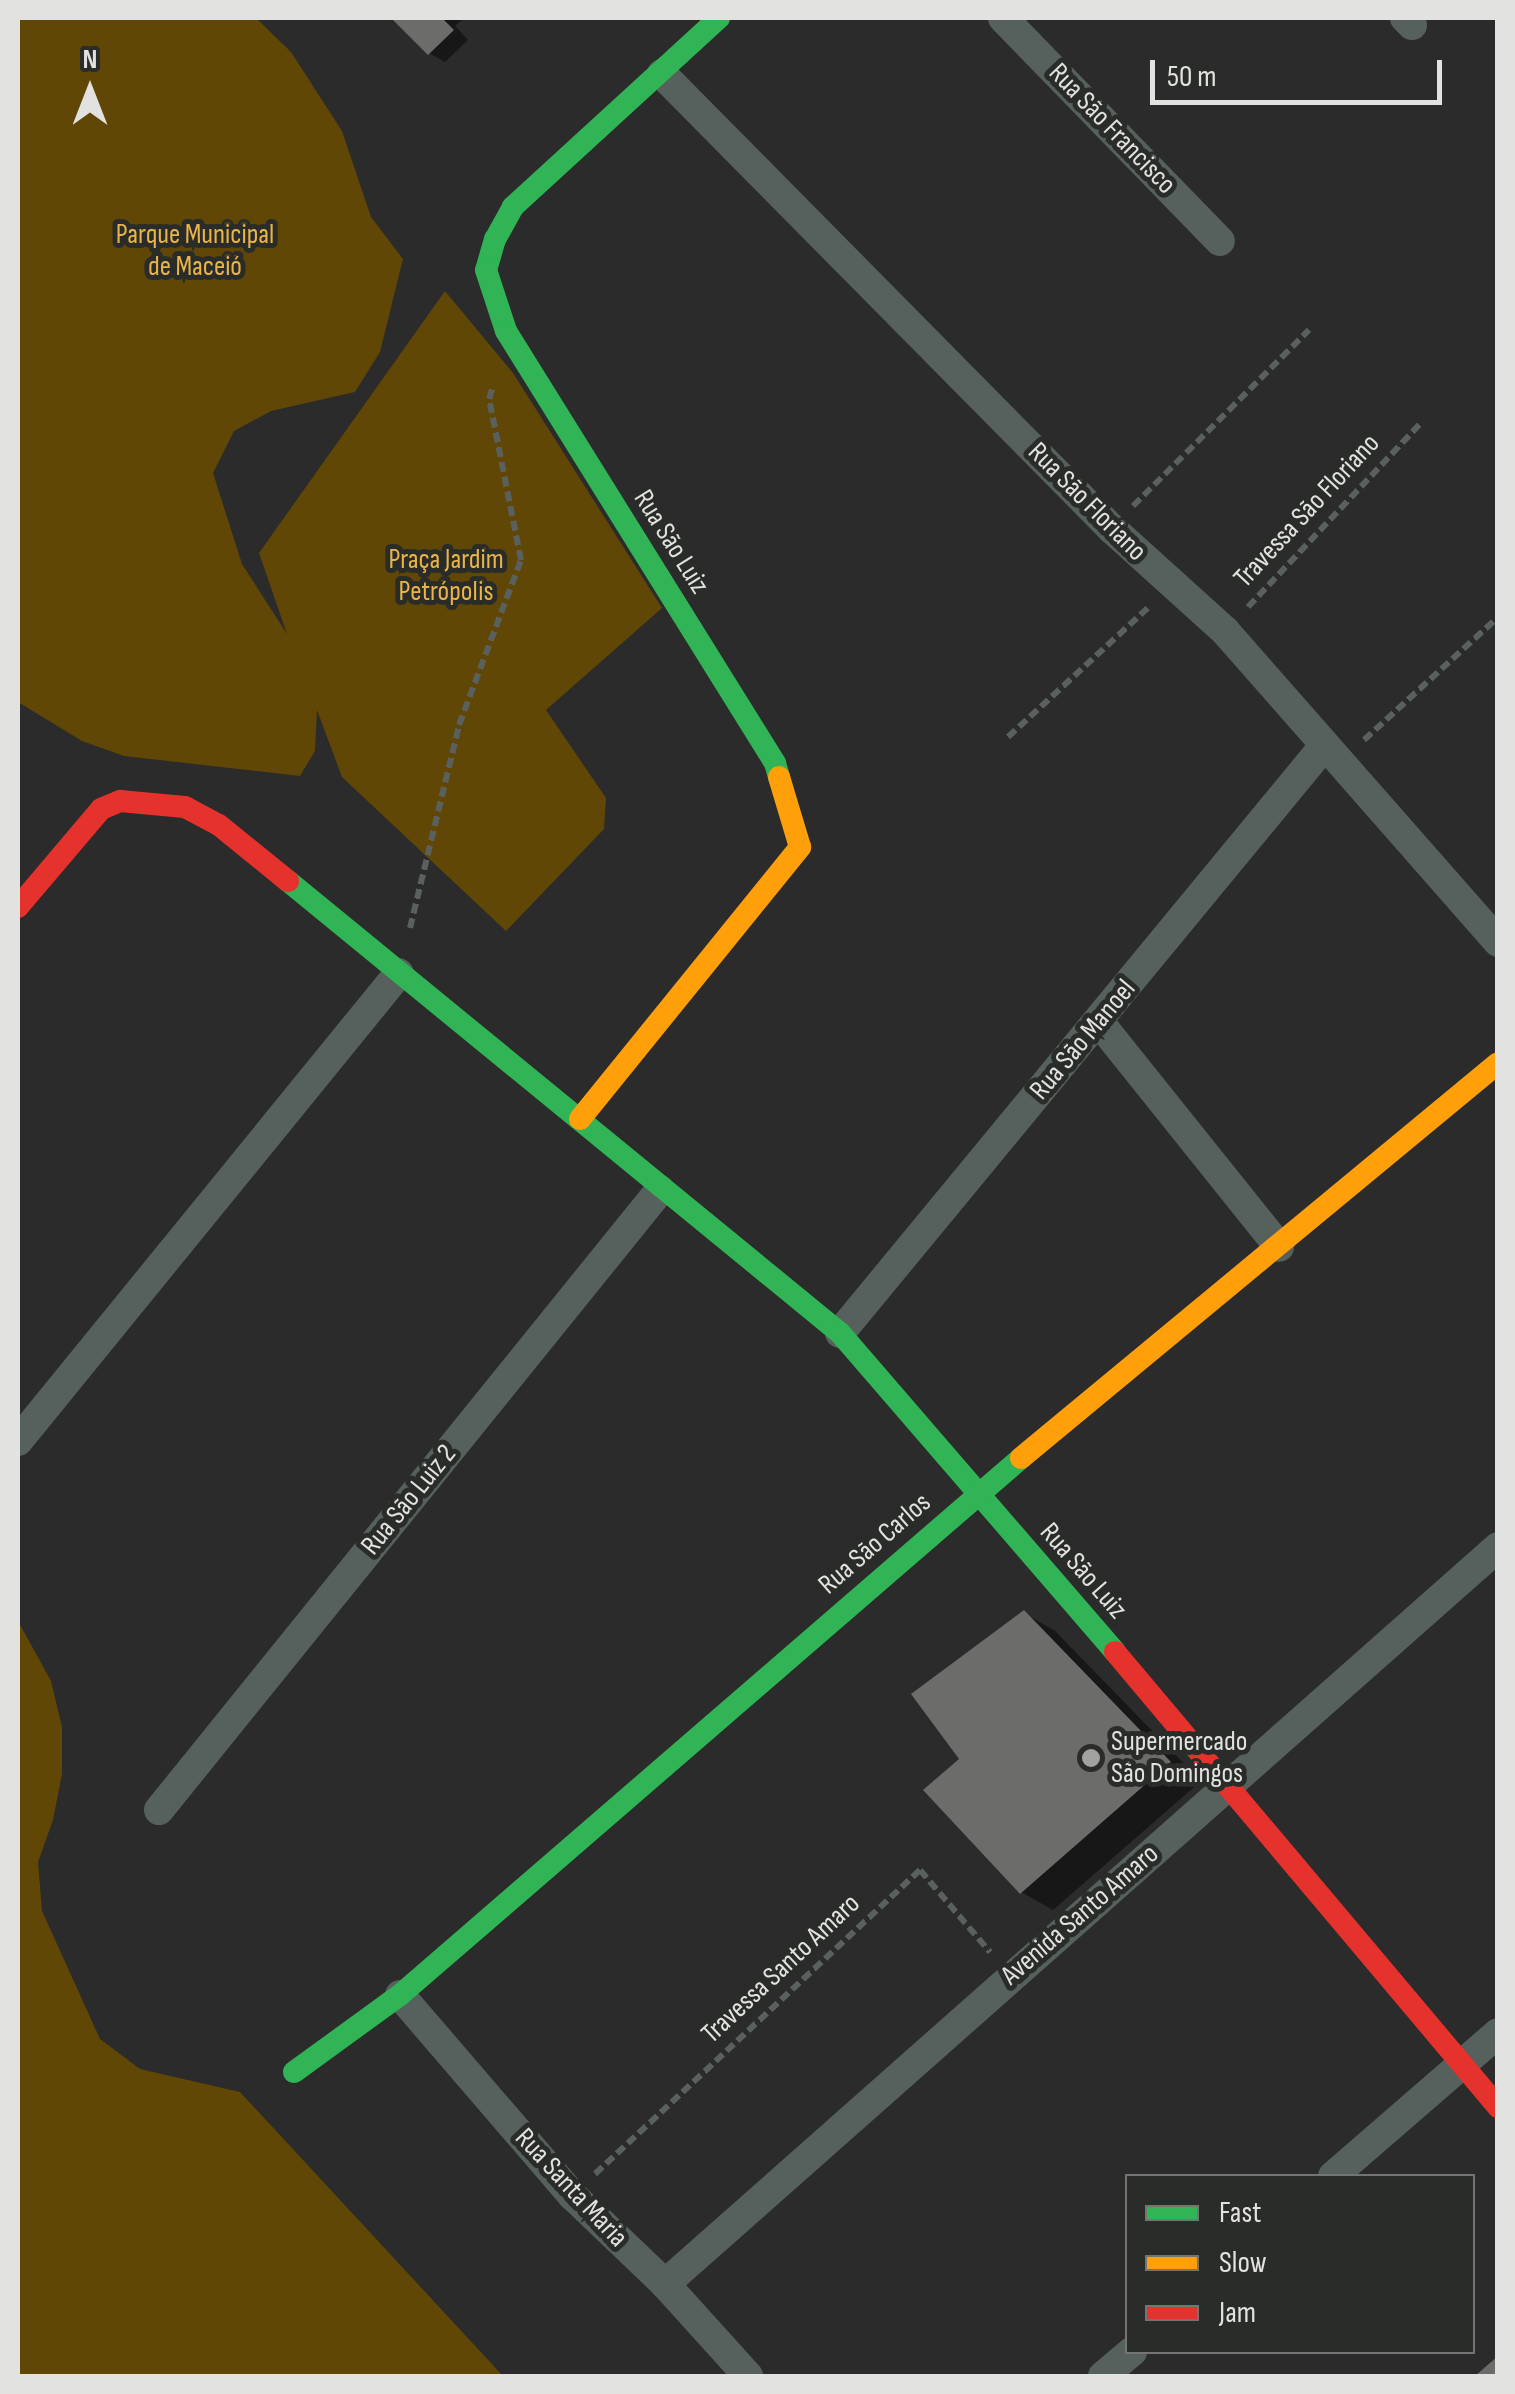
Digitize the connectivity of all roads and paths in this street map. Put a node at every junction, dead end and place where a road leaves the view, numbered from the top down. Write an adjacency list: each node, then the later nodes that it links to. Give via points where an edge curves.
1 (719, 18): 3 (street, Rua São Luiz)
2 (1004, 18): 4 (street, Rua São Francisco)
3 (662, 74): 6 (street, Rua São Luiz, via 513,207 486,270); 8 (street, Rua São Floriano)
4 (1220, 241)
5 (1309, 330): 8 (path)
6 (506, 331): 16 (path, via 490,399 521,560 459,725); 19 (street, Rua São Luiz, via 775,763 800,848)
7 (1422, 422): 11 (path, Travessa São Floriano)
8 (1111, 528): 9 (street, Rua São Floriano)
9 (1172, 586): 11 (street, Rua São Floriano); 12 (path)
10 (1498, 617): 13 (path)
11 (1224, 632): 13 (street, Rua São Floriano)
12 (1008, 738)
13 (1333, 753): 15 (street, Rua São Floriano); 17 (street, Rua São Manoel)
14 (18, 907): 16 (street, Rua São Luiz, via 101,809 120,801 185,807 219,826)
15 (1498, 942)
16 (399, 973): 19 (street, Rua São Luiz); 23 (street)
17 (1099, 1022): 21 (street); 22 (street, Rua São Manoel)
18 (1498, 1062): 21 (street, Rua São Carlos)
19 (580, 1119): 20 (street, Rua São Luiz)
20 (660, 1190): 22 (street, Rua São Luiz); 27 (street, Rua São Luiz 2)
21 (1279, 1246): 24 (street, Rua São Carlos)
22 (840, 1333): 24 (street, Rua São Luiz)
23 (18, 1442)
24 (978, 1495): 26 (street, Rua São Luiz); 29 (street, Rua São Carlos)
25 (1498, 1548): 26 (street, Avenida Santo Amaro)
26 (1230, 1785): 28 (street, Avenida Santo Amaro); 31 (street, Rua São Luiz)
27 (159, 1810)
28 (1010, 1975): 35 (path, Travessa Santo Amaro, via 920,1870); 36 (street, Avenida Santo Amaro)
29 (400, 1995): 32 (street, Rua São Carlos); 35 (street, Rua Santa Maria)
30 (1498, 2033): 31 (street)
31 (1462, 2064): 33 (street, Rua São Luiz); 34 (street)
32 (294, 2072)
33 (1498, 2107)
34 (1335, 2174)
35 (572, 2195): 36 (street, Rua Santa Maria)
36 (665, 2284): 38 (street, Rua Santa Maria)
37 (1130, 2354): 39 (street)
38 (748, 2376)
39 (1104, 2376)

